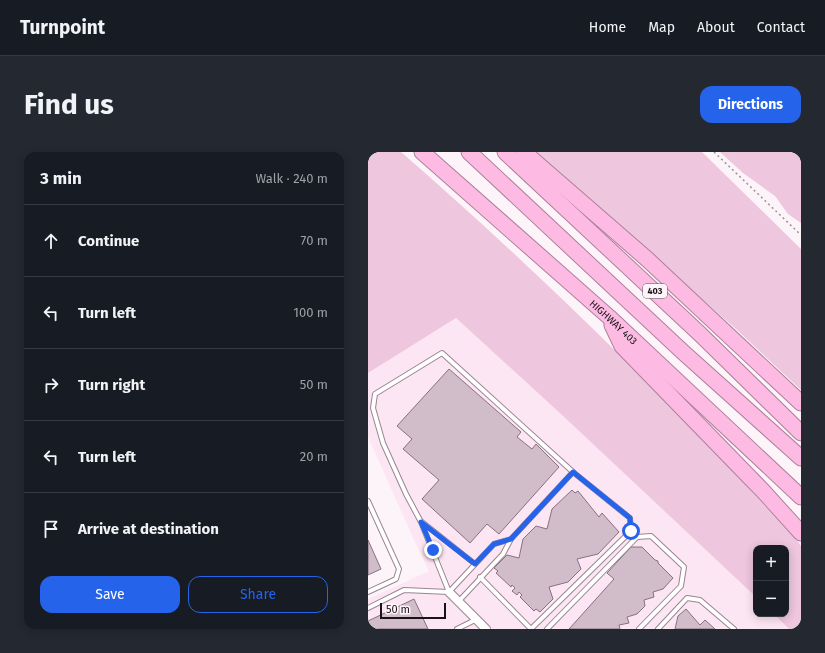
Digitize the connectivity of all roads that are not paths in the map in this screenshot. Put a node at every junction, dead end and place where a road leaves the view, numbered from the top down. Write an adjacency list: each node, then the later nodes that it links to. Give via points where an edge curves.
1 (422, 152): 5 (highway, HIGHWAY 403)
2 (469, 152): 8 (highway, via 684,353)
3 (505, 152): 7 (highway, 403, via 700,334)
4 (524, 152): 6 (highway, via 647,259)
5 (609, 317): 10 (highway, HIGHWAY 403); 13 (highway, via 622,346)
6 (801, 403)
7 (801, 433)
8 (801, 458)
9 (573, 472): 12 (lane, via 442,353 375,394 372,408 383,443); 14 (lane); 24 (lane, via 630,518 631,531)
10 (801, 497)
11 (368, 502): 17 (lane, via 399,569 396,579)
12 (421, 522): 15 (lane); 18 (lane)
13 (801, 533)
14 (511, 539): 15 (lane, via 494,544); 16 (lane, via 503,554)
15 (475, 564): 18 (lane)
16 (480, 578): 19 (lane); 24 (lane)
17 (368, 592)
18 (449, 592): 19 (street); 20 (lane, via 404,590)
19 (458, 602): 21 (street)
20 (368, 608)
21 (475, 620): 22 (lane); 23 (street)
22 (457, 629)
23 (485, 629)
24 (531, 629)
25 (547, 629): 26 (lane, via 636,537 651,536 684,567 681,586)
26 (639, 629)
27 (658, 629): 28 (lane, via 687,598 700,600)
28 (734, 629)

